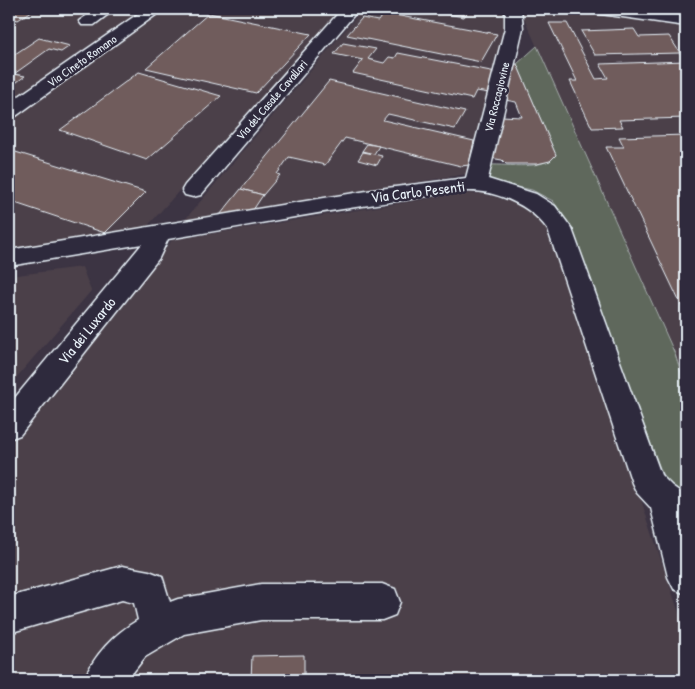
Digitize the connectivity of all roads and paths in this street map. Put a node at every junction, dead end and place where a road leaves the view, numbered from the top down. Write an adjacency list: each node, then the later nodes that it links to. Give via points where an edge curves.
1 (106, 9): 6 (street)
2 (156, 9): 8 (street, Via Cineto Romano)
3 (351, 9): 10 (street, Via del Casale Cavallari)
4 (514, 9): 9 (street, Via Roccagiovine, via 514,28)
5 (601, 9): 7 (street)
6 (88, 21)
7 (686, 21)
8 (9, 112)
9 (475, 185): 11 (street, Via Carlo Pesenti, via 461,184); 14 (street, Via Carlo Pesenti, via 522,196 555,219 648,483 656,493)
10 (193, 190)
11 (159, 232): 12 (street, Via Carlo Pesenti); 13 (street, Via dei Luxardo, via 150,252)
12 (9, 258)
13 (9, 426)
14 (676, 506): 15 (street)
15 (686, 577)
16 (382, 602): 18 (street, via 262,602 178,618)
17 (9, 614): 18 (street, via 122,582 149,588)
18 (158, 629): 19 (street, via 132,644)
19 (103, 680)

